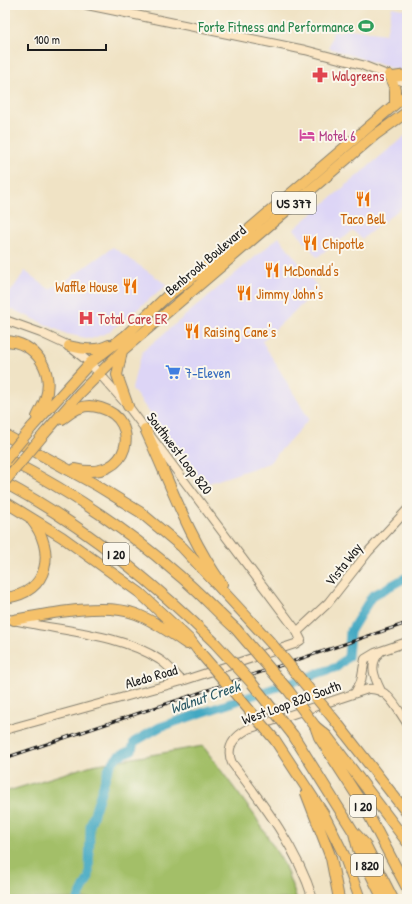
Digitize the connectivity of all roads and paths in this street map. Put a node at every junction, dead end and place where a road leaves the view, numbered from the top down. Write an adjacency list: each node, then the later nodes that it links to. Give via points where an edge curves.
1 (87, 5): 3 (street, via 305,50)
2 (407, 75): 3 (highway)
3 (391, 76): 4 (street); 6 (highway, via 395,89)
4 (407, 83)
5 (407, 94): 6 (highway, Benbrook Boulevard / US 377)
6 (395, 104): 8 (highway, Benbrook Boulevard / US 377)
7 (406, 113): 8 (highway, Benbrook Boulevard / US 377)
8 (261, 226): 10 (highway, Benbrook Boulevard / US 377, via 166,297); 13 (highway, Benbrook Boulevard / US 377)
9 (5, 320): 12 (street, Southwest Loop 820)
10 (125, 336): 12 (highway, via 104,348 83,350); 14 (highway, Benbrook Boulevard / US 377)
11 (5, 341): 17 (highway, via 28,346 46,368 48,385 45,400)
12 (69, 346): 14 (street, Southwest Loop 820)
13 (123, 350): 15 (highway, Benbrook Boulevard / US 377); 16 (highway, via 117,375)
14 (90, 363): 15 (street, Southwest Loop 820); 17 (highway, Benbrook Boulevard / US 377)
15 (100, 373): 16 (street, Southwest Loop 820); 19 (highway, Benbrook Boulevard / US 377)
16 (128, 406): 18 (street, Southwest Loop 820)
17 (32, 426): 21 (highway, Benbrook Boulevard / US 377, bridge)
18 (145, 429): 28 (highway, via 209,566); 30 (street, Southwest Loop 820)
19 (47, 431): 22 (highway, via 80,407 95,406 109,410 120,421 126,441 118,461 110,468 92,472); 23 (highway, Benbrook Boulevard / US 377, bridge)
20 (5, 435): 22 (highway)
21 (5, 459): 38 (highway, I 20, bridge, via 71,495 181,577 236,629)
22 (63, 467): 28 (highway, via 140,512 182,547)
23 (5, 482): 44 (highway, I 20, bridge, via 69,521 118,556 167,597 214,642 293,735)
24 (5, 502): 26 (highway)
25 (407, 510): 30 (street, Vista Way, via 369,551)
26 (26, 513): 27 (highway, via 43,537 46,565 42,577 34,586 14,597); 32 (highway, via 140,593)
27 (5, 598)
28 (239, 608): 40 (highway, bridge, via 271,643)
29 (10, 619): 32 (highway, via 116,609 135,614); 34 (street, via 116,640 142,649 162,661)
30 (299, 636): 34 (street, Aledo Road, via 295,644)
31 (407, 642): 33 (street)
32 (197, 649): 41 (highway, bridge, via 275,740)
33 (381, 650): 35 (street, via 372,667); 36 (street, via 365,659 362,681)
34 (182, 681): 39 (street, Aledo Road)
35 (381, 690): 36 (street, West Loop 820 South, via 372,689); 37 (street)
36 (355, 693): 47 (street, West Loop 820 South, via 248,730 236,738 229,748 232,763 267,810 293,852)
37 (407, 723)
38 (315, 726): 45 (highway, via 327,736); 46 (highway, I 20, via 319,737 372,821)
39 (5, 730)
40 (374, 769): 42 (highway); 43 (highway)
41 (301, 780): 48 (highway, via 331,858); 49 (highway, via 320,806 339,843)
42 (407, 801)
43 (407, 813)
44 (353, 831): 50 (highway, I 820, via 358,849); 51 (highway, I 20, via 365,844)
45 (407, 842)
46 (407, 888)
47 (313, 899)
48 (338, 899)
49 (360, 899)
50 (383, 899)
51 (393, 899)

